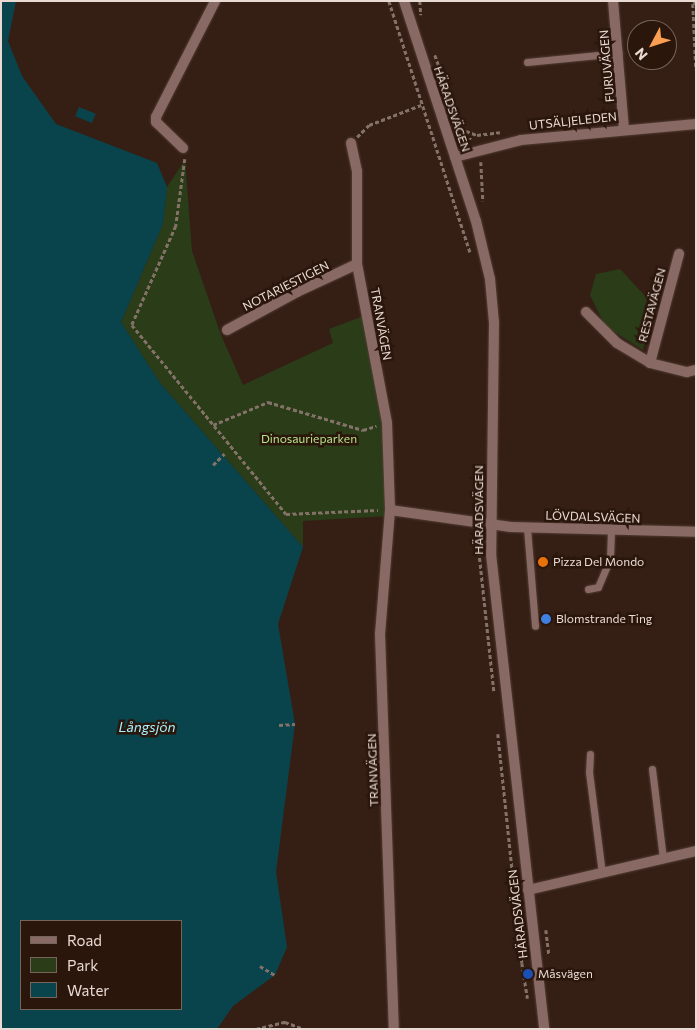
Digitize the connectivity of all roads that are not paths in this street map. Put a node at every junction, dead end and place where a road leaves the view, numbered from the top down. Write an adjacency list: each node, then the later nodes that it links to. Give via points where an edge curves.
1 (215, 1): 9 (street, via 156,117 156,122)
2 (404, 1): 10 (street, HÄRADSVÄGEN)
3 (613, 1): 4 (street, FURUVÄGEN)
4 (619, 53): 5 (lane); 7 (street, FURUVÄGEN)
5 (527, 62)
6 (696, 124): 7 (street, UTSÄLJELEDEN)
7 (624, 128): 10 (street, UTSÄLJELEDEN, via 520,140)
8 (351, 143): 12 (street, TRANVÄGEN, via 357,171)
9 (183, 148)
10 (455, 157): 18 (street, HÄRADSVÄGEN, via 484,247 493,296)
11 (679, 254): 15 (street, RESTAVÄGEN)
12 (357, 264): 14 (street, NOTARIESTIGEN); 17 (street, TRANVÄGEN, via 386,423)
13 (586, 312): 15 (street, RESTAVÄGEN, via 617,343)
14 (226, 330)
15 (650, 363): 16 (street, RESTAVÄGEN, via 687,372)
16 (696, 370)
17 (390, 510): 18 (street); 30 (street, TRANVÄGEN, via 380,634)
18 (489, 523): 19 (street, LÖVDALSVÄGEN); 29 (street, HÄRADSVÄGEN)
19 (527, 528): 20 (street, LÖVDALSVÄGEN); 23 (lane)
20 (611, 530): 21 (street, LÖVDALSVÄGEN); 22 (lane, via 610,558 598,587)
21 (696, 532)
22 (588, 589)
23 (535, 626)
24 (590, 754): 28 (lane, via 589,772)
25 (652, 769): 27 (lane)
26 (696, 851): 27 (street)
27 (663, 859): 28 (street)
28 (602, 873): 29 (street)
29 (528, 890): 31 (street, HÄRADSVÄGEN)
30 (394, 1029)
31 (544, 1029)

